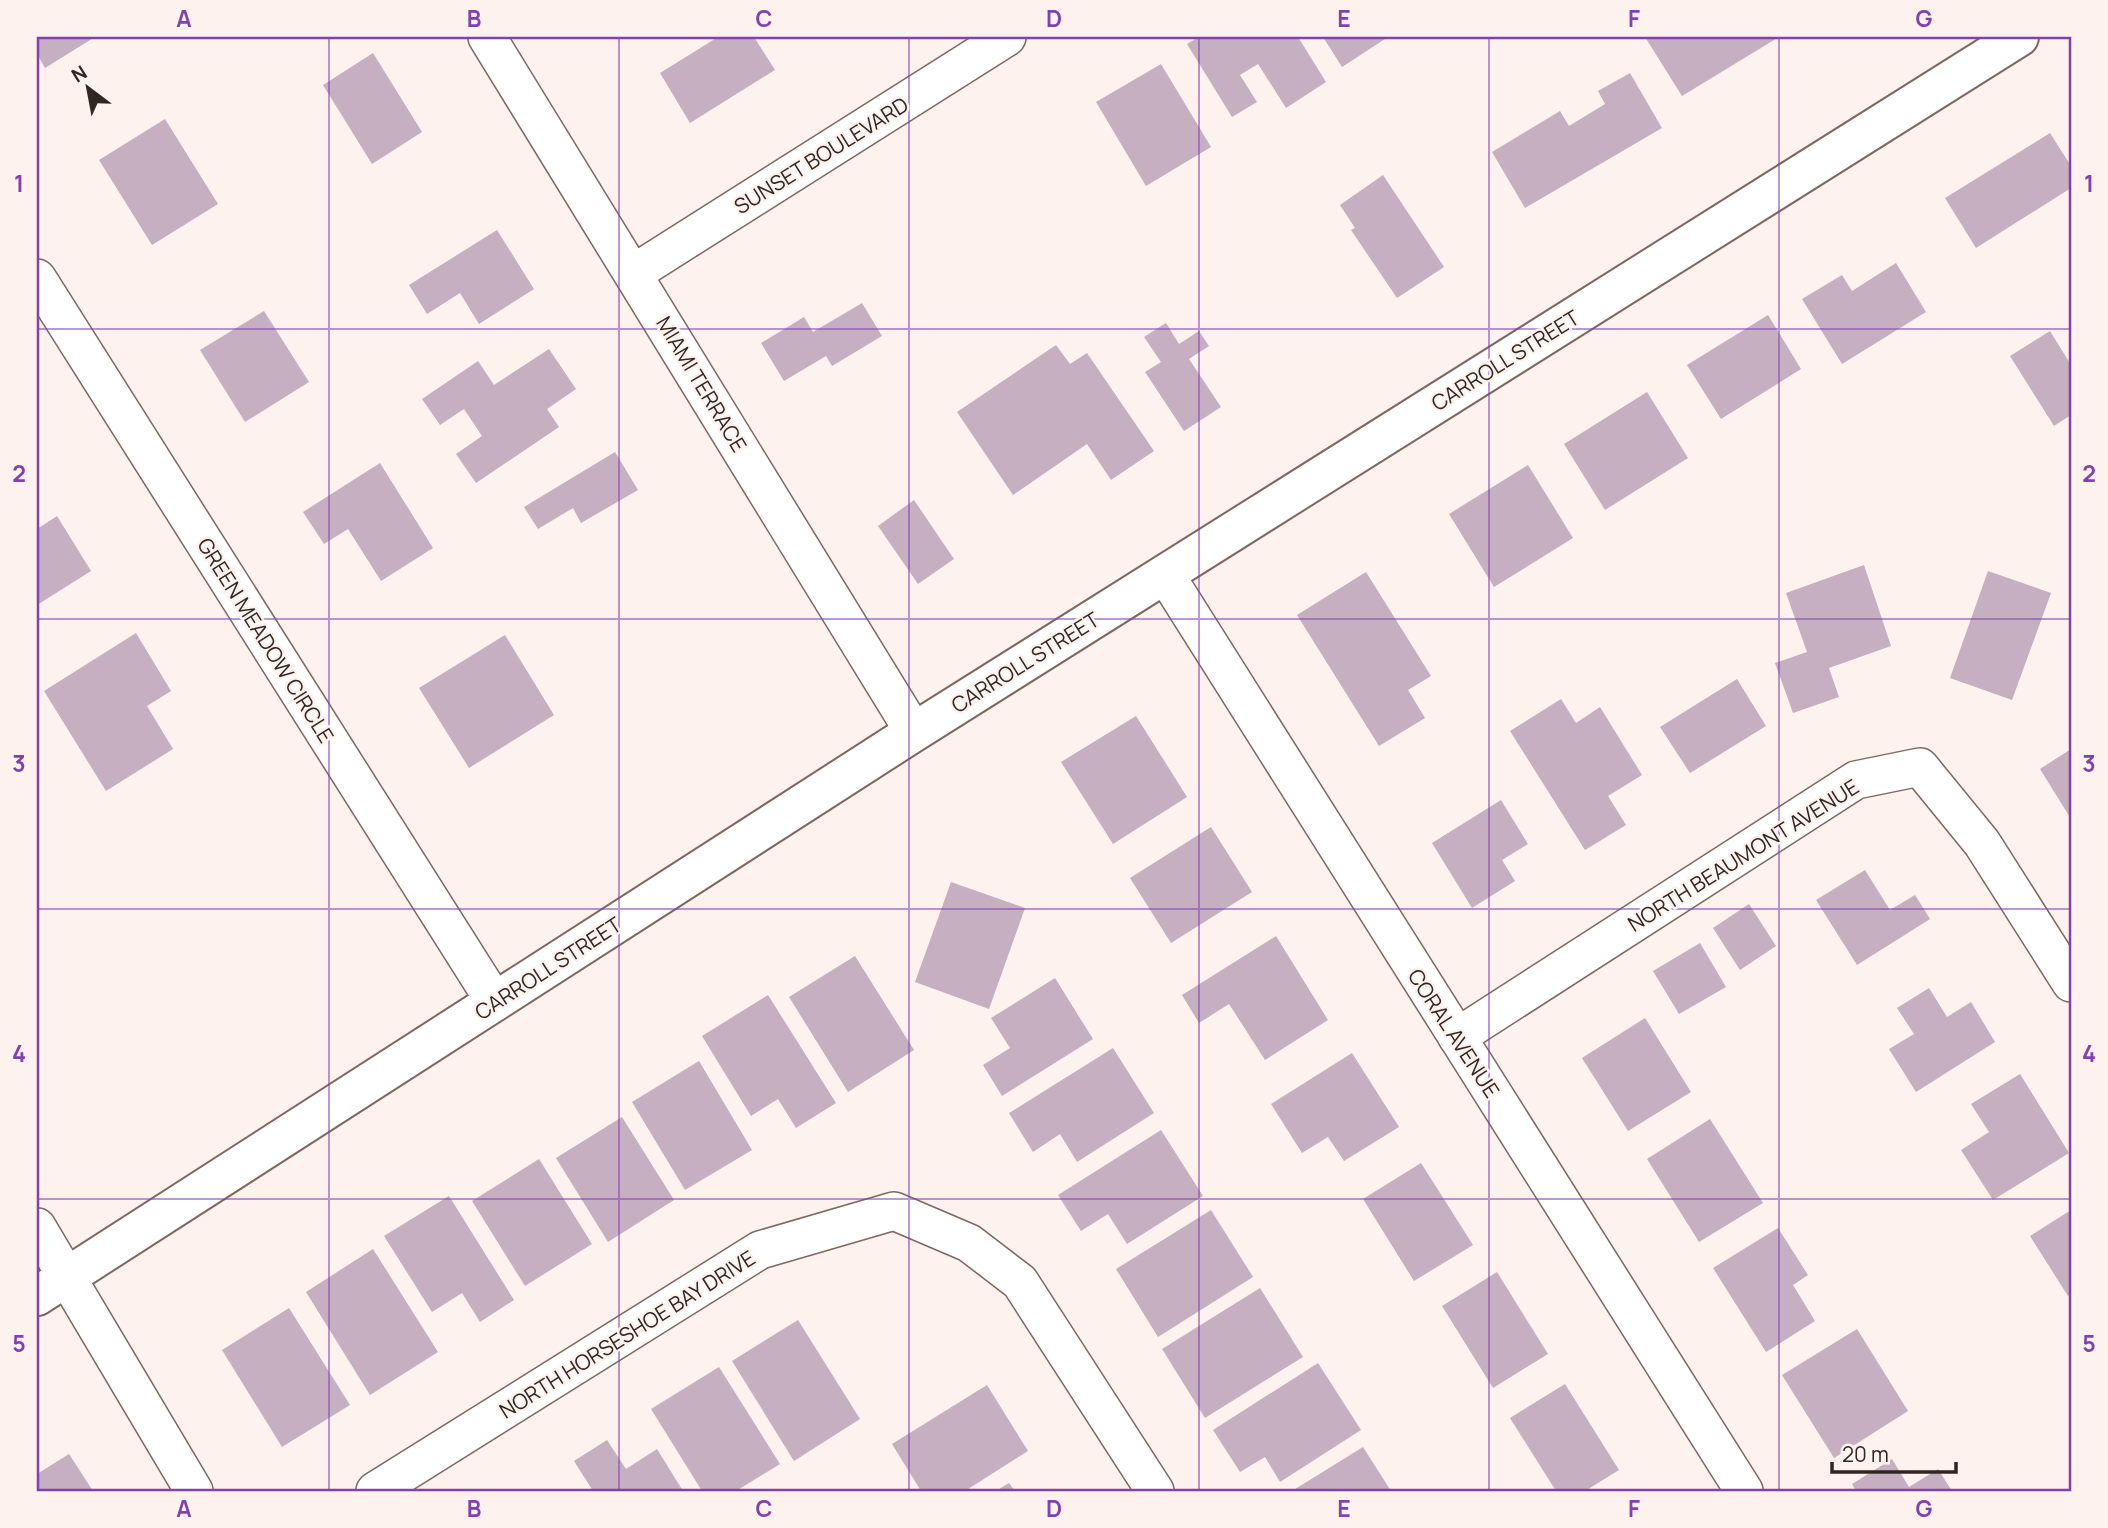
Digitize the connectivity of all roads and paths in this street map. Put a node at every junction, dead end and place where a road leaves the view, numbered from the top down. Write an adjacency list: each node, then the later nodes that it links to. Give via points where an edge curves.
1 (487, 37): 4 (street, MIAMI TERRACE)
2 (1007, 37): 4 (street, SUNSET BOULEVARD)
3 (2019, 37): 6 (main road, CARROLL STREET)
4 (634, 273): 7 (street, MIAMI TERRACE)
5 (37, 278): 9 (street, GREEN MEADOW CIRCLE)
6 (1165, 574): 7 (main road, CARROLL STREET); 10 (street, CORAL AVENUE)
7 (914, 732): 9 (main road, CARROLL STREET)
8 (2071, 983): 10 (street, NORTH BEAUMONT AVENUE, via 1982,843 1920,766 1856,780)
9 (495, 1002): 12 (main road, CARROLL STREET)
10 (1457, 1037): 16 (street, CORAL AVENUE)
11 (37, 1227): 12 (street)
12 (52, 1286): 13 (street)
13 (194, 1491)
14 (375, 1491): 15 (street, NORTH HORSESHOE BAY DRIVE, via 760,1250 894,1211 969,1242 1020,1282)
15 (1155, 1491)
16 (1744, 1491)

